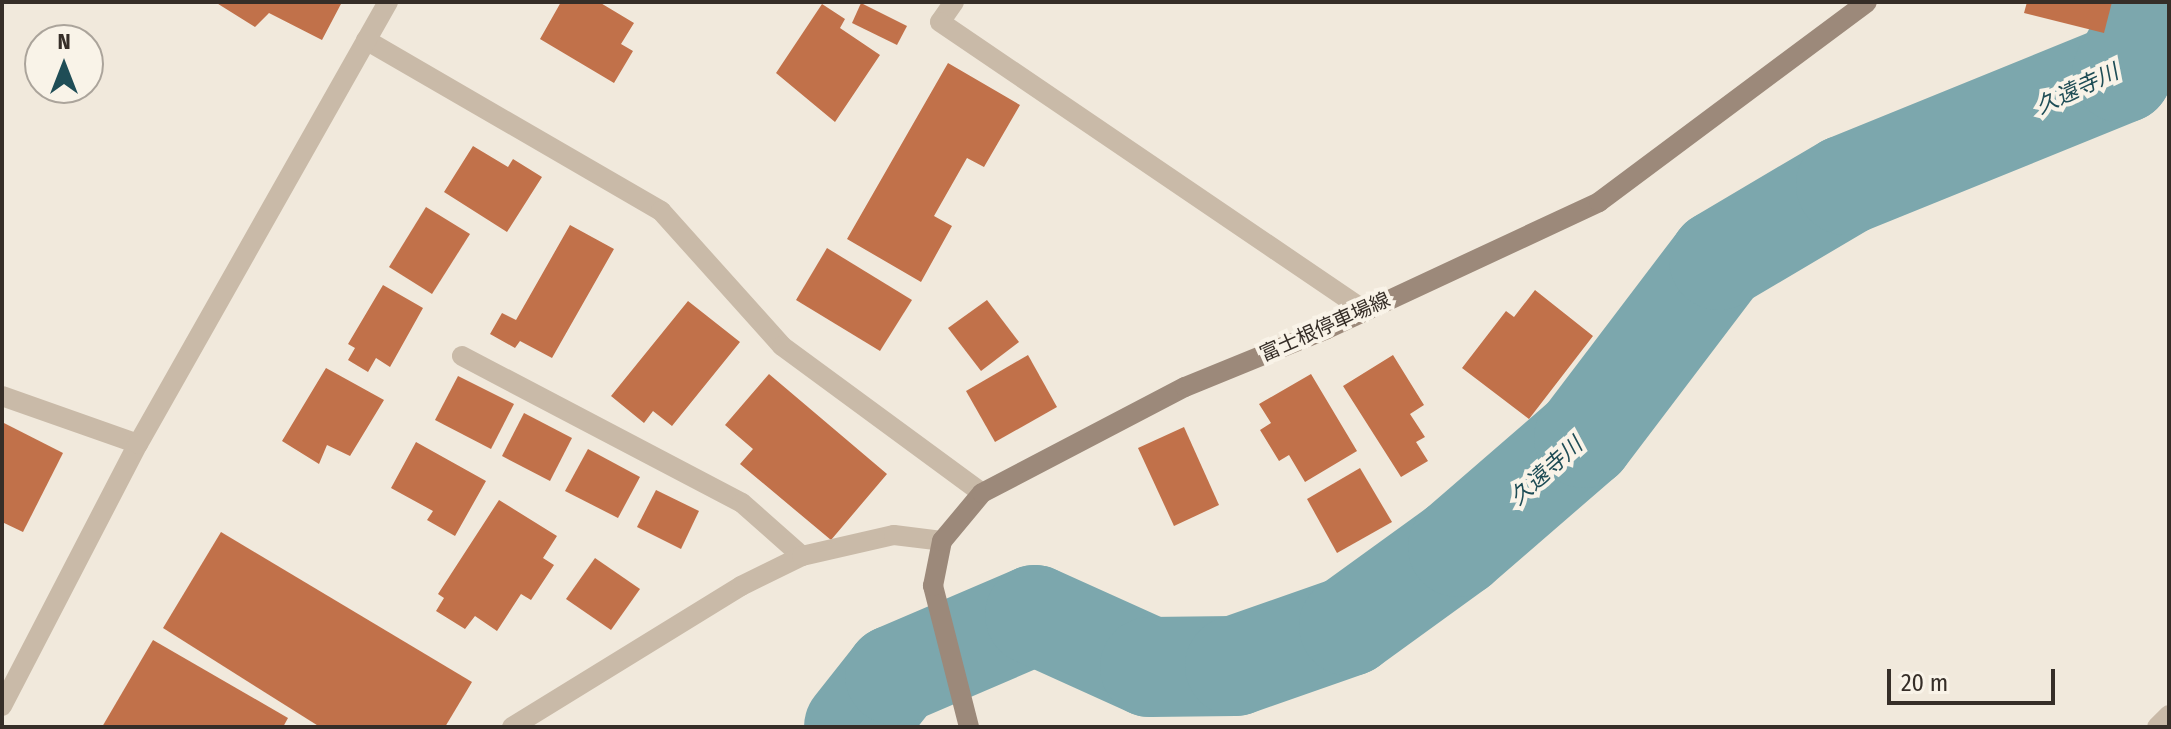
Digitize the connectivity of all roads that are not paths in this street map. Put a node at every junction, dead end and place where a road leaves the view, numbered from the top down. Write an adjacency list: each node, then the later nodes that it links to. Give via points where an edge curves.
1 (388, 2): 4 (street)
2 (954, 2): 5 (street, via 940,22)
3 (1867, 2): 5 (main road, 富士根停車場線, via 1599,202)
4 (366, 40): 8 (street); 9 (street, via 661,211 782,346)
5 (1364, 310): 9 (main road, 富士根停車場線, via 1185,387)
6 (462, 356): 11 (street, via 742,503)
7 (2, 396): 8 (street)
8 (138, 444): 12 (street)
9 (982, 493): 10 (main road, 富士根停車場線)
10 (942, 541): 11 (street, via 894,535); 15 (main road, 富士根停車場線, via 933,586)
11 (802, 556): 14 (street, via 741,586)
12 (2, 706)
13 (2169, 715): 16 (street)
14 (512, 727)
15 (969, 727)
16 (2157, 727)

